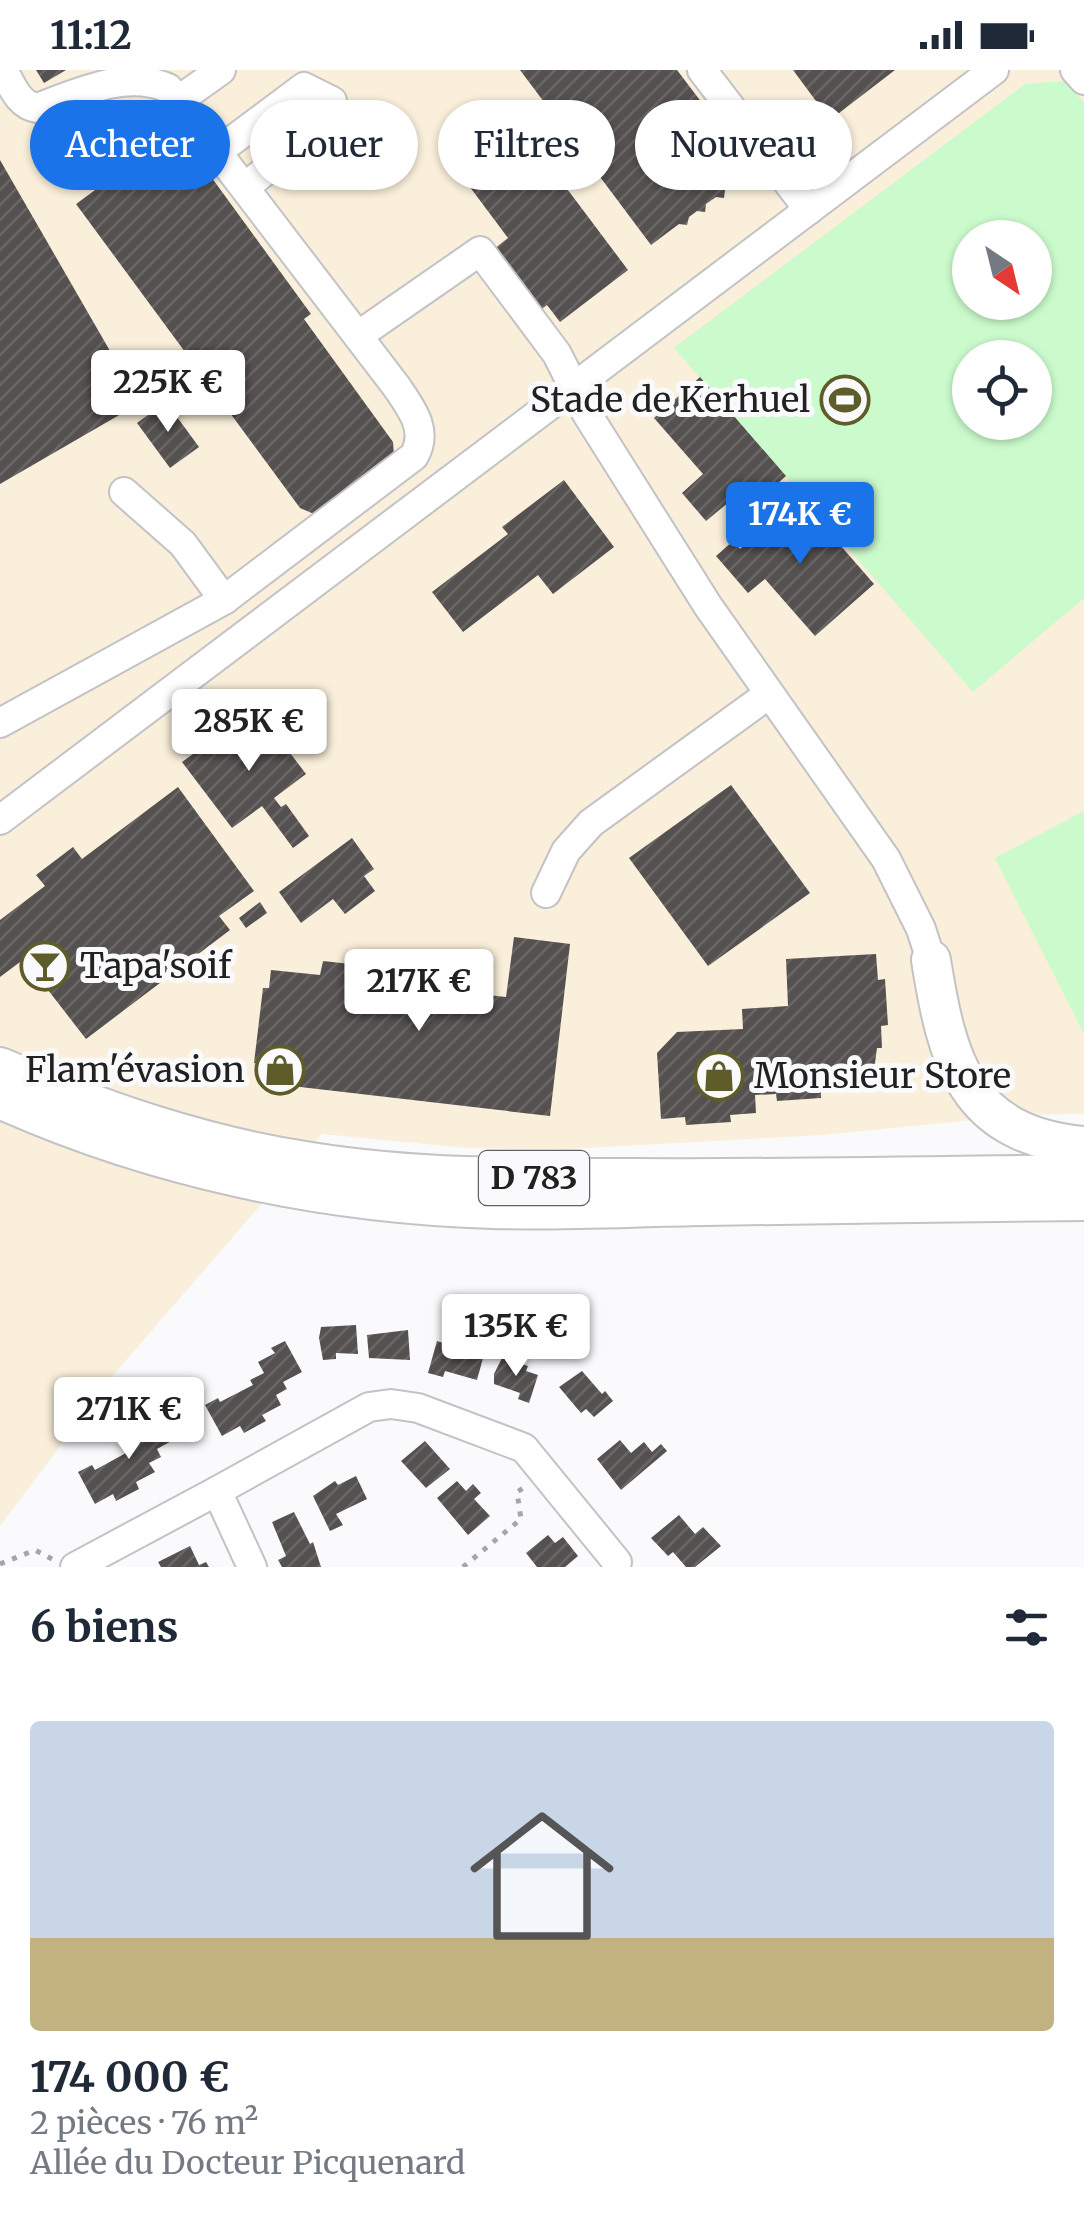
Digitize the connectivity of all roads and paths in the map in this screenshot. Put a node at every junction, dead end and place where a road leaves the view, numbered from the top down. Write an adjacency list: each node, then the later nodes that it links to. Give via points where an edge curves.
1 (3, 70): 6 (street, via 20,99 37,108)
2 (221, 70): 8 (street)
3 (702, 70): 12 (street)
4 (994, 70): 12 (street)
5 (1076, 70): 7 (street)
6 (120, 72): 8 (street, via 145,73)
7 (1084, 80)
8 (179, 100)
9 (230, 143): 11 (street, via 304,87 332,101 333,117)
10 (230, 168): 11 (street)
11 (245, 188): 13 (street)
12 (809, 210): 14 (street)
13 (359, 335): 14 (street, via 480,251 558,354); 16 (street, via 414,412 420,446)
14 (574, 388): 17 (street); 19 (street)
15 (124, 492): 16 (street, via 183,544)
16 (224, 600): 18 (street)
17 (769, 694): 20 (street, via 591,823 566,852); 21 (street, via 886,860)
18 (0, 723)
19 (0, 820)
20 (546, 893)
21 (931, 960): 24 (main road, via 950,1052 979,1100 1022,1130)
22 (0, 1067): 25 (main road, D 783, via 181,1134 345,1166 530,1178)
23 (0, 1099): 26 (main road, D 783, via 158,1157 345,1197 492,1209)
24 (1084, 1146)
25 (1084, 1174)
26 (1084, 1201)
27 (546, 1471): 28 (street, via 524,1448 505,1440 418,1408 377,1404); 29 (street); 33 (path, via 517,1492 521,1519)
28 (217, 1492): 31 (street); 32 (street)
29 (616, 1562)
30 (0, 1564): 31 (path, via 36,1550)
31 (67, 1564)
32 (252, 1567)
33 (463, 1567)

